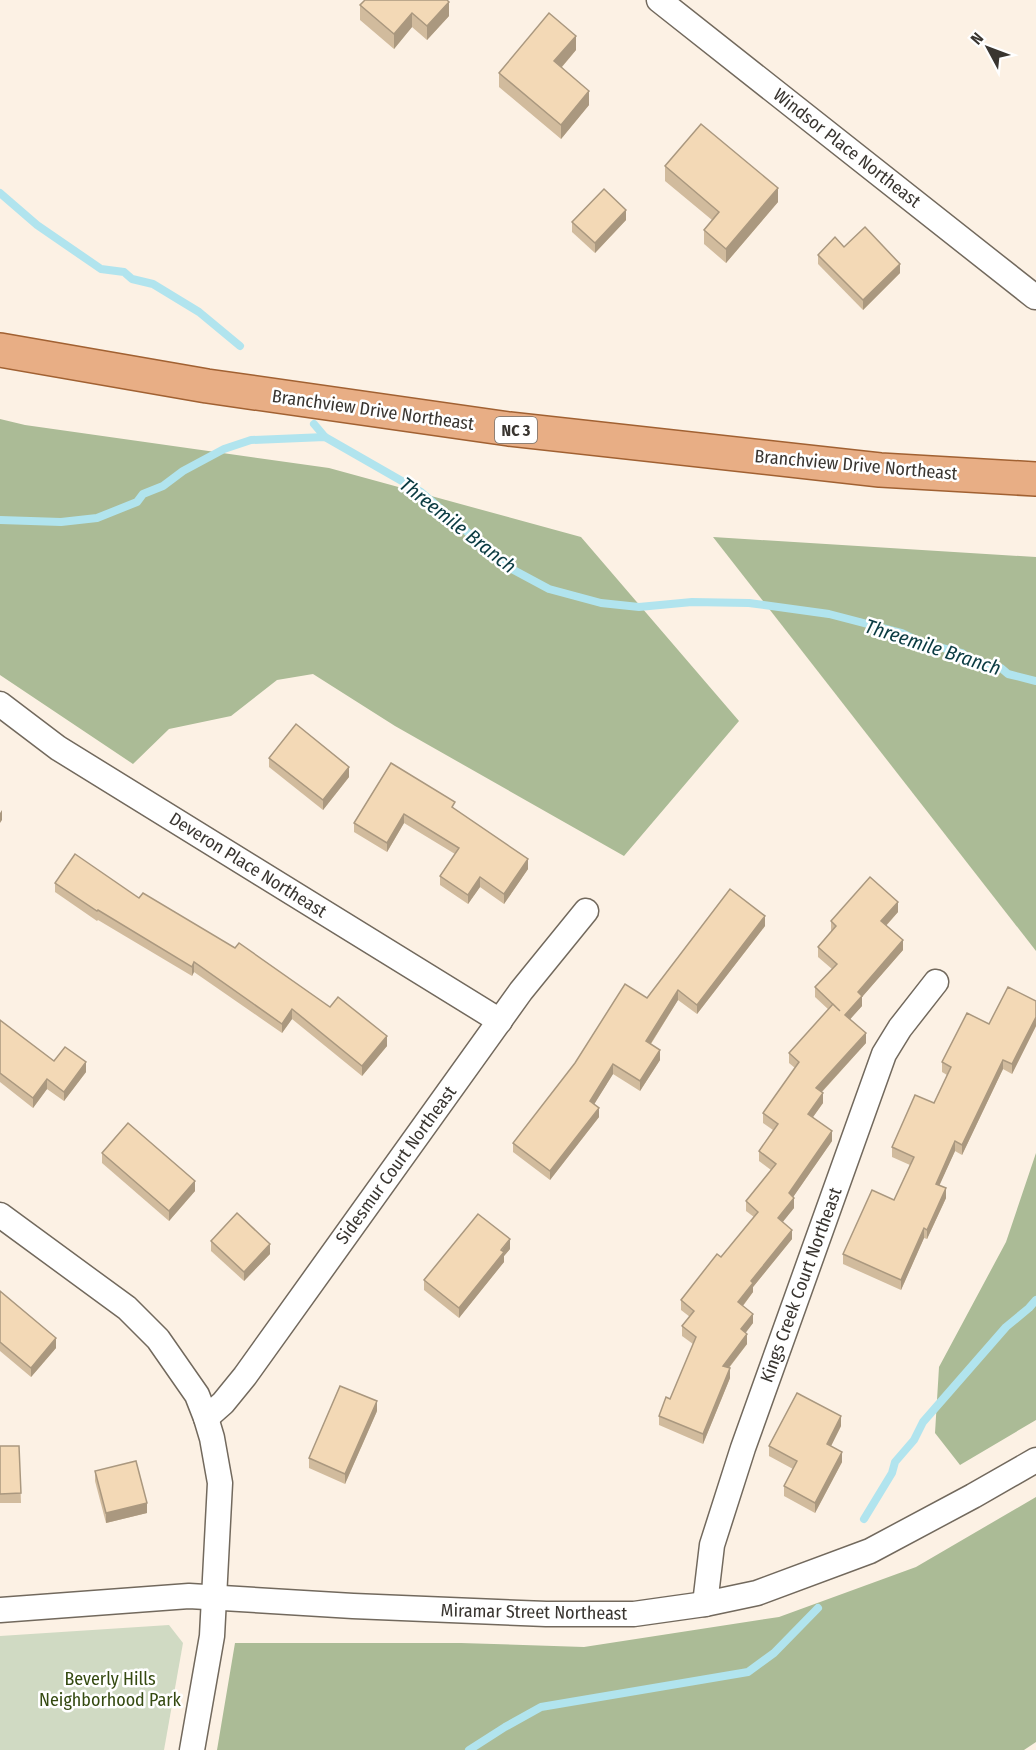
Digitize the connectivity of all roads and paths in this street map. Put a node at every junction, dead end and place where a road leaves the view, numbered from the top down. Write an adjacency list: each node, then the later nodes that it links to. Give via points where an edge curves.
1 (659, 0): 2 (street, Windsor Place Northeast)
2 (1035, 297)
3 (0, 350): 4 (main road, Branchview Drive Northeast / NC 3, via 207,386 509,429 879,470)
4 (1036, 479)
5 (0, 704): 8 (street, Deveron Place Northeast, via 58,748)
6 (586, 911): 8 (street, Sidesmur Court Northeast)
7 (936, 982): 13 (street, Kings Creek Court Northeast, via 884,1054 743,1448 712,1545)
8 (500, 1021): 10 (street, Sidesmur Court Northeast, via 245,1376)
9 (0, 1215): 10 (street, via 127,1308 158,1339 197,1395)
10 (206, 1418): 12 (street, via 220,1483)
11 (1036, 1460): 13 (street, Miramar Street Northeast, via 870,1551 757,1593)
12 (214, 1596): 13 (street, Miramar Street Northeast, via 546,1614 634,1614); 14 (street, Miramar Street Northeast); 15 (street, via 212,1636)
13 (705, 1604)
14 (0, 1610)
15 (192, 1750)

